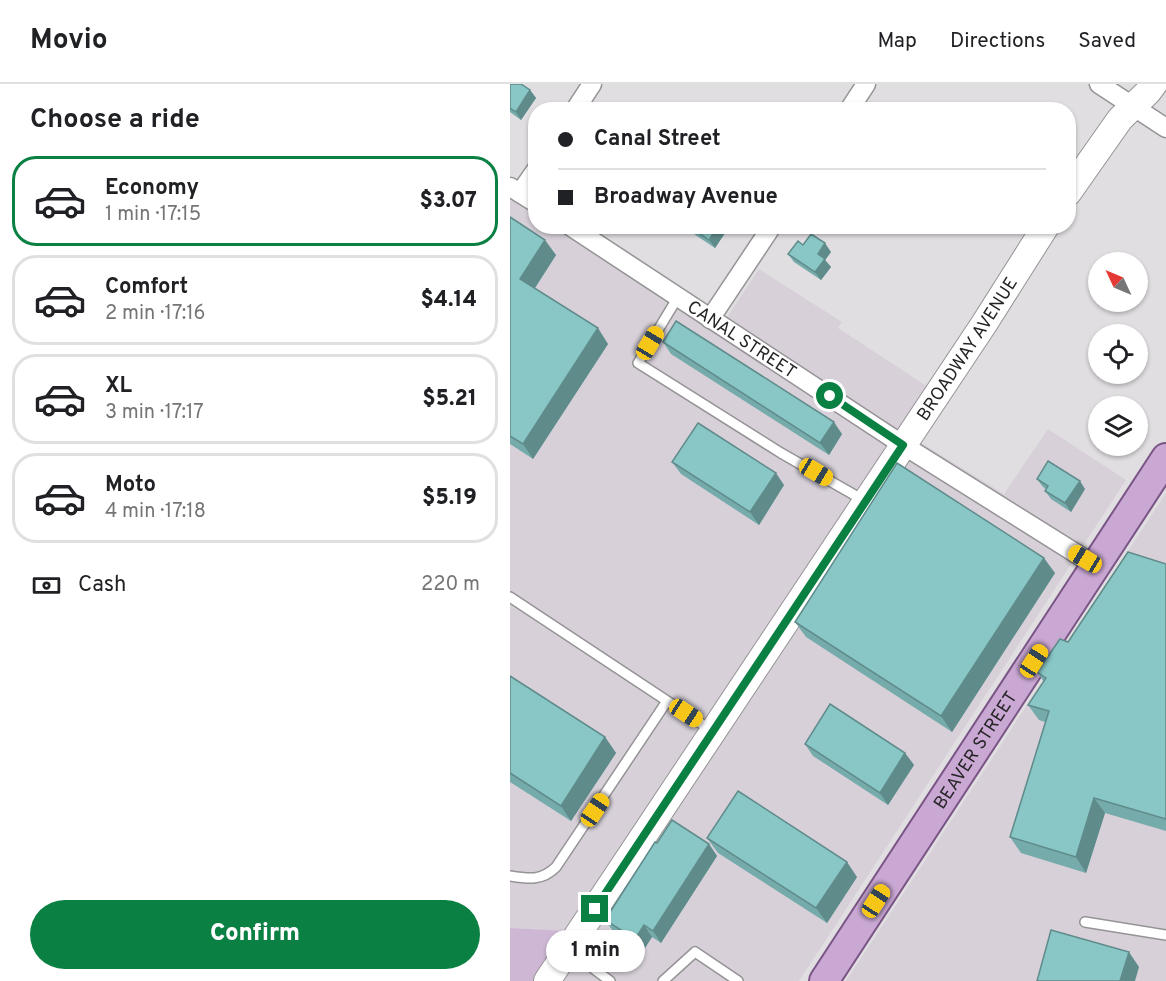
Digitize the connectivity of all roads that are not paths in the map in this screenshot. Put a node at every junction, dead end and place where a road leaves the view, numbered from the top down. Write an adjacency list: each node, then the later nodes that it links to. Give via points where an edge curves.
1 (592, 84): 5 (street)
2 (866, 84): 6 (street)
3 (1099, 84): 7 (street)
4 (1154, 84): 7 (street)
5 (581, 102)
6 (854, 102)
7 (1133, 106): 8 (street); 9 (street)
8 (1166, 128)
9 (1076, 182)
10 (582, 234): 13 (street, CANAL STREET)
11 (767, 234): 14 (street)
12 (1041, 234): 15 (street, BROADWAY AVENUE)
13 (678, 297): 14 (street, CANAL STREET); 17 (lane, via 638,363)
14 (710, 319): 15 (street, CANAL STREET)
15 (903, 445): 17 (street, BROADWAY AVENUE); 18 (street, CANAL STREET)
16 (1166, 458): 18 (main road, BEAVER STREET)
17 (865, 501): 21 (street, BROADWAY AVENUE)
18 (1096, 566): 30 (main road, BEAVER STREET)
19 (510, 597): 20 (lane)
20 (667, 700): 21 (lane); 22 (lane, via 556,867 538,879)
21 (713, 731): 25 (street, BROADWAY AVENUE)
22 (510, 876)
23 (1085, 922): 24 (lane)
24 (1166, 934)
25 (568, 949): 26 (street, BROADWAY AVENUE); 27 (lane)
26 (547, 981)
27 (610, 981)
28 (663, 981): 29 (lane, via 695,952)
29 (738, 981)
30 (824, 981)

